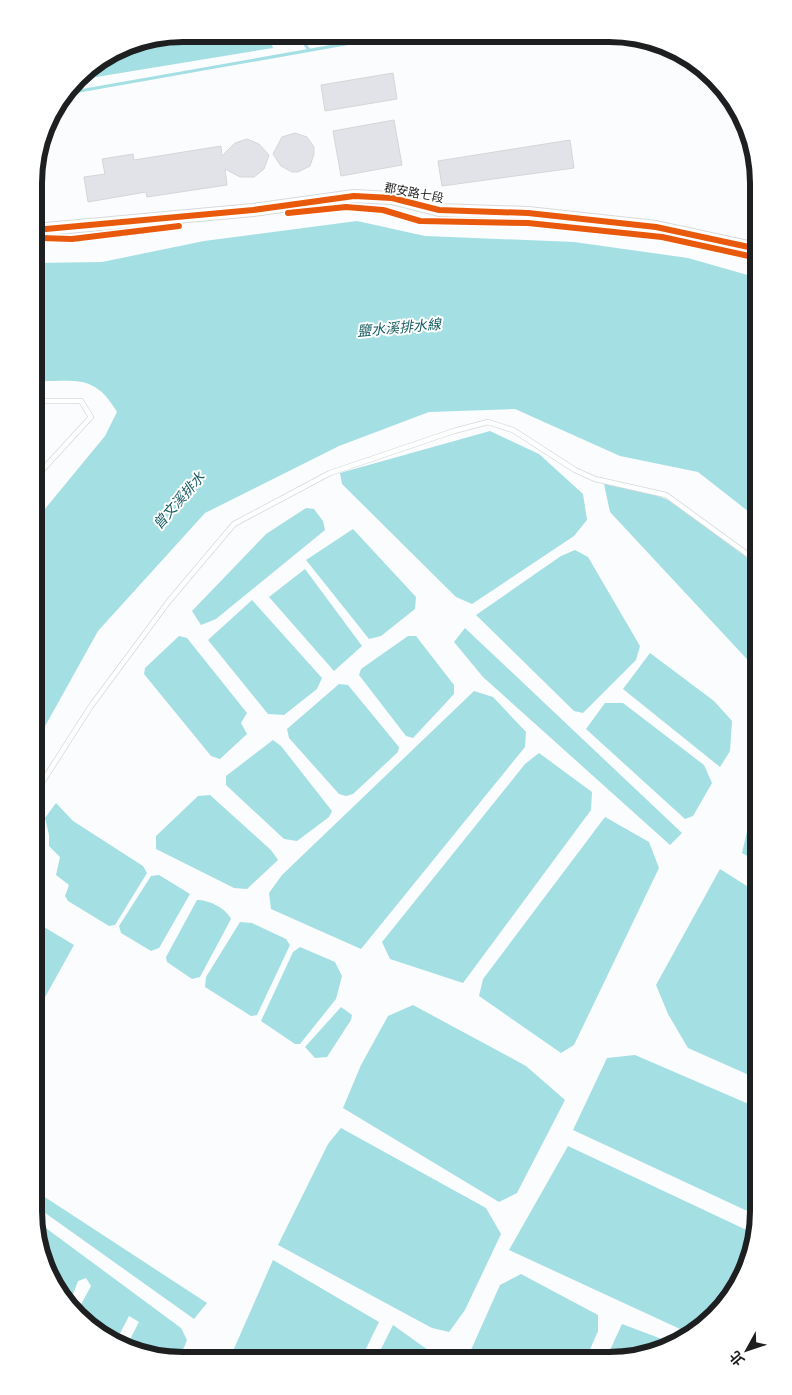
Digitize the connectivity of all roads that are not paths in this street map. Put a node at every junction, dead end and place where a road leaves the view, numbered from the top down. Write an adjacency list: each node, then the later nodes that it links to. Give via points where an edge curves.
1 (42, 229): 2 (street, 郡安路七段, via 253,210 354,196 392,198 439,210 528,213 656,227)
2 (750, 247)
3 (42, 401): 4 (lane, via 81,401 91,417)
4 (42, 470)
5 (750, 556): 6 (lane, via 666,495 595,479 575,470 513,430 488,422 454,430 330,473 234,524 169,600 96,698)
6 (42, 783)

